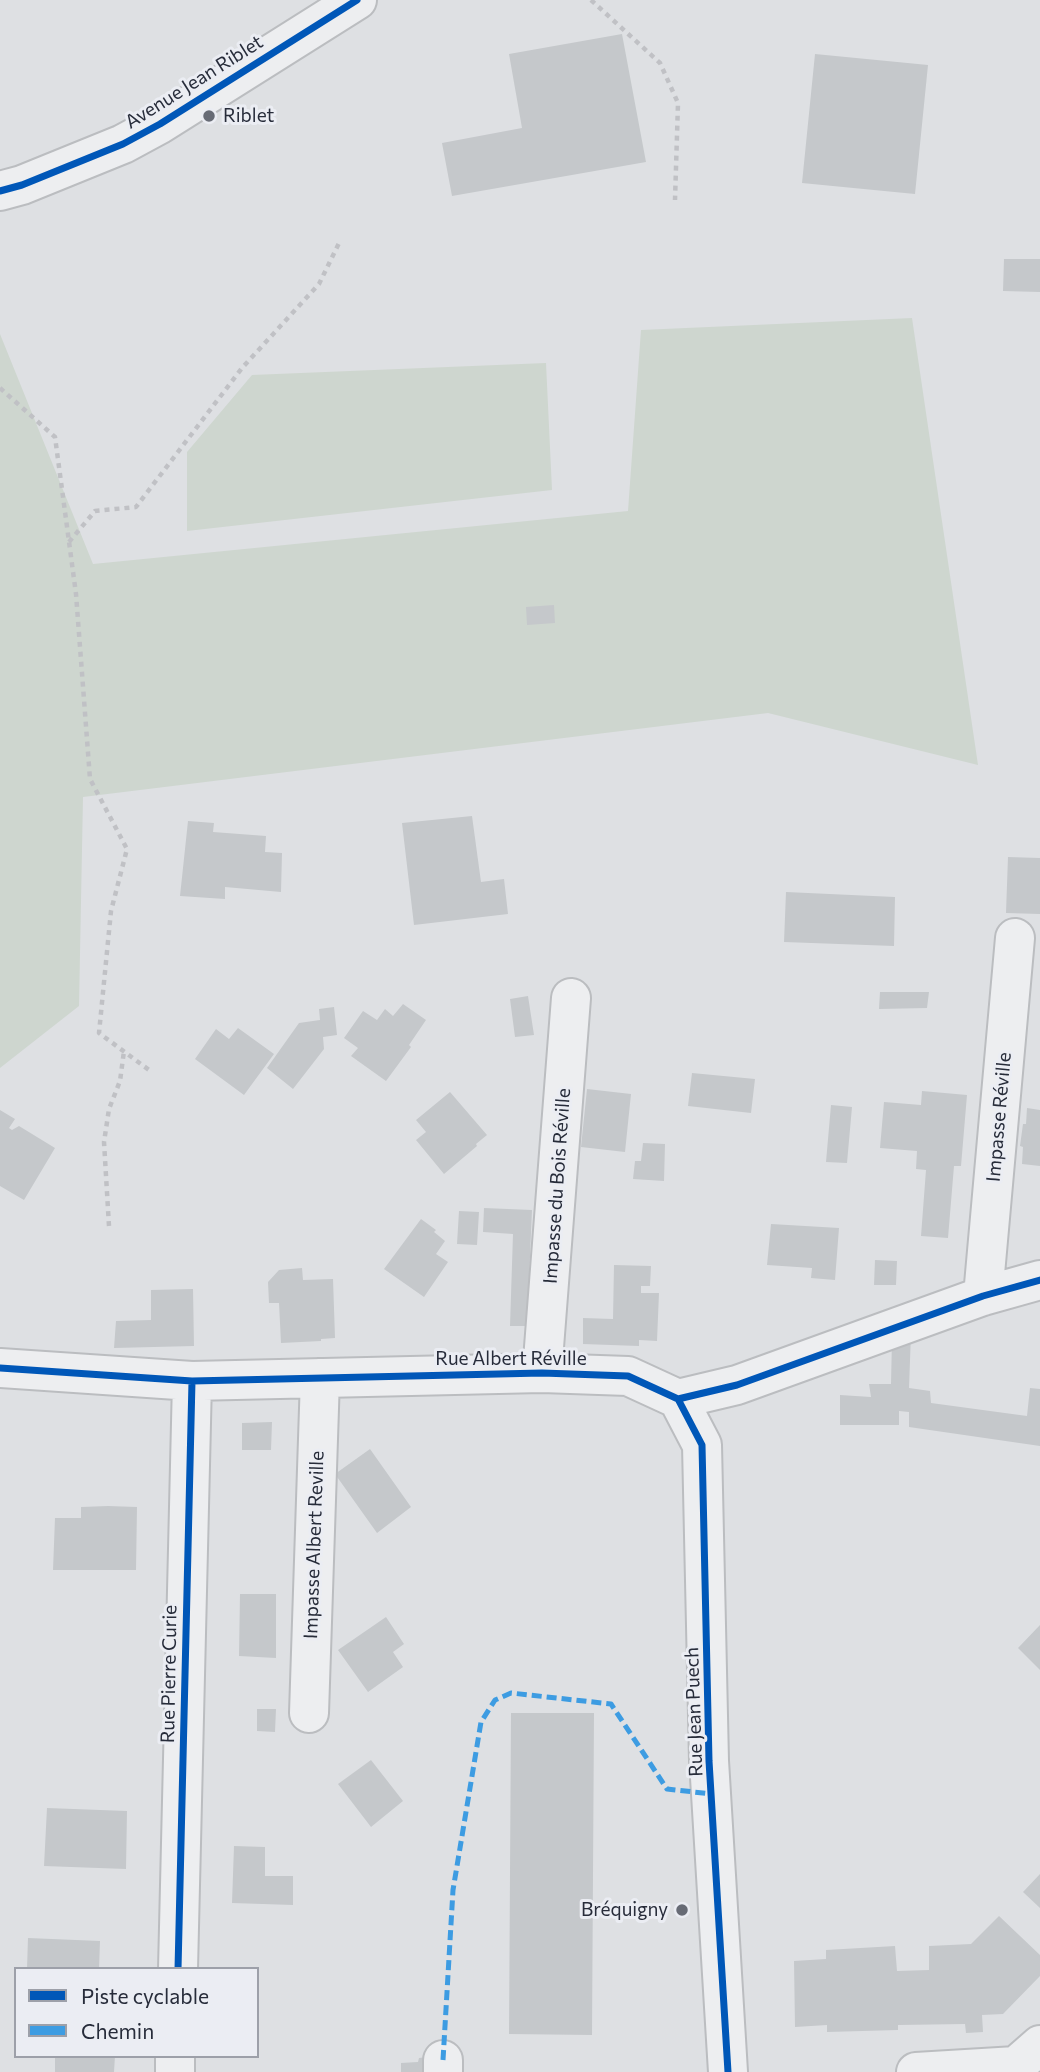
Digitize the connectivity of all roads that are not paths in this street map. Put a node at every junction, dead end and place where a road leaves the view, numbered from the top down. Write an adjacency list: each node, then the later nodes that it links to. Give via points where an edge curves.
1 (357, 0): 2 (street, Avenue Jean Riblet, via 123,144)
2 (0, 191)
3 (1015, 938): 6 (street, Impasse Réville)
4 (571, 998): 8 (street, Impasse du Bois Réville)
5 (1040, 1280): 6 (street)
6 (983, 1296): 11 (street, via 737,1385)
7 (0, 1368): 10 (street, Rue Albert Réville)
8 (542, 1373): 9 (street, Rue Albert Réville); 11 (street, Rue Albert Réville, via 628,1376)
9 (320, 1378): 10 (street, Rue Albert Réville); 12 (street, Impasse Albert Reville)
10 (192, 1381): 13 (street, Rue Pierre Curie)
11 (678, 1399): 15 (street, Rue Jean Puech, via 702,1445 709,1761)
12 (309, 1713)
13 (178, 1967)
14 (1040, 2045): 16 (street, via 1016,2066)
15 (728, 2072)
16 (916, 2072)

